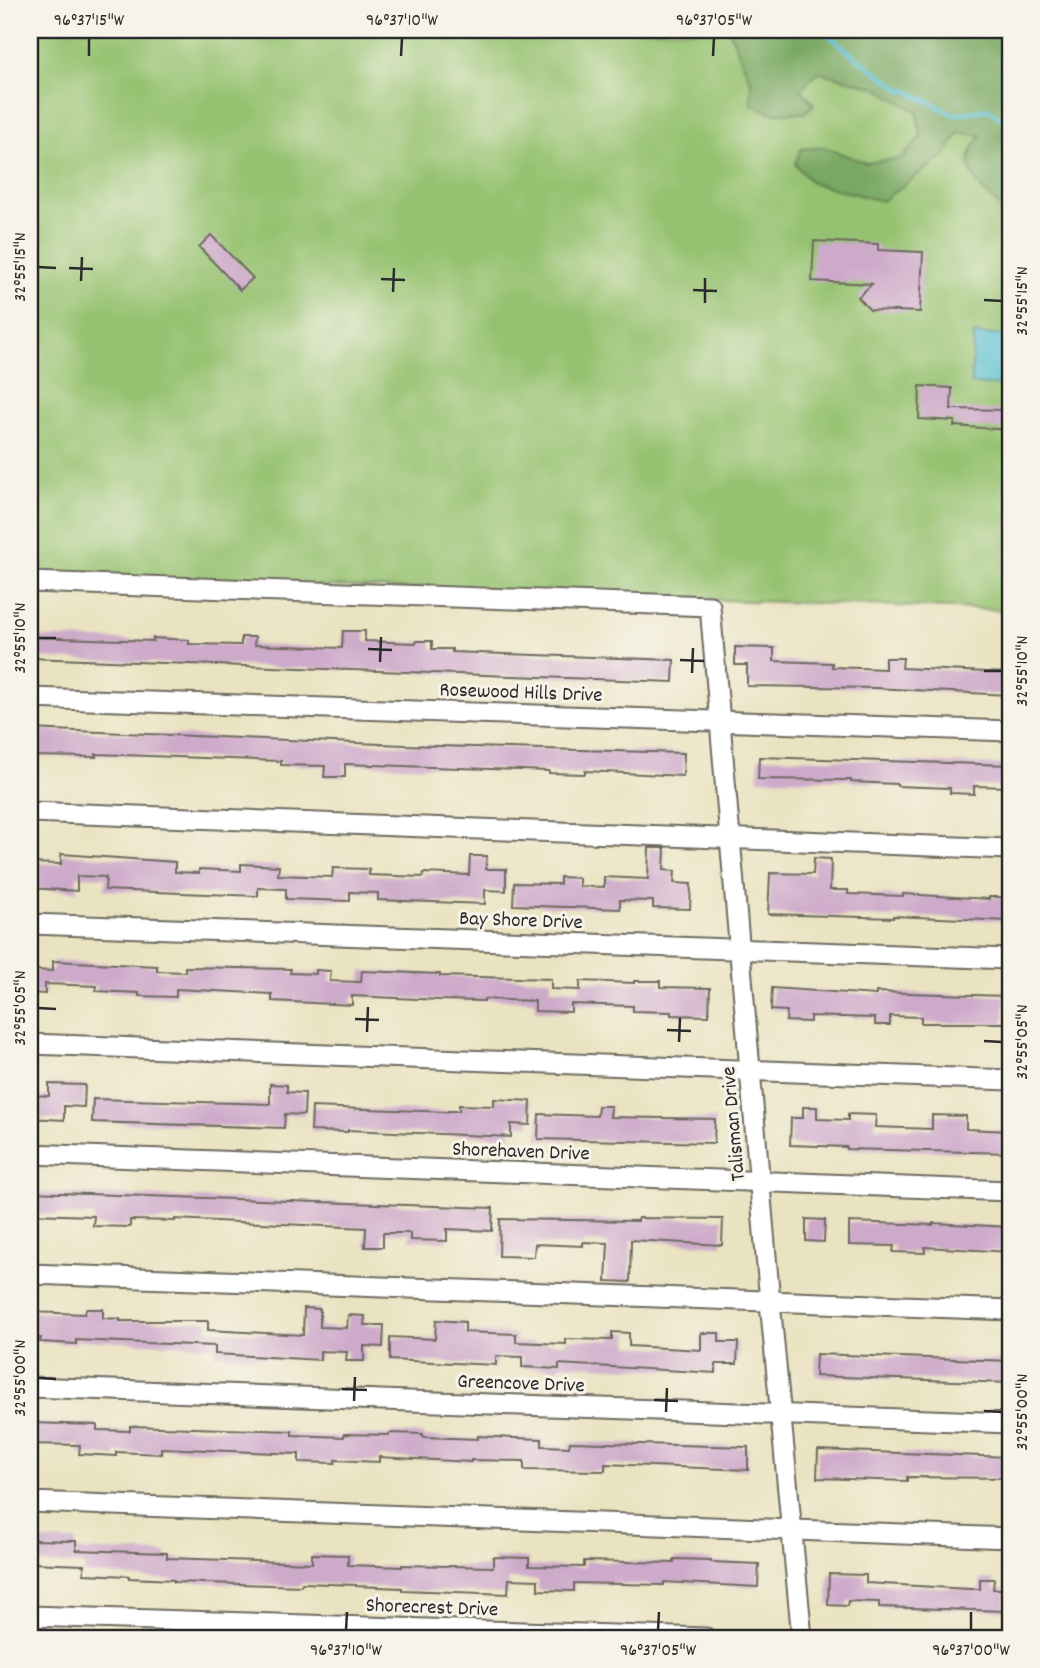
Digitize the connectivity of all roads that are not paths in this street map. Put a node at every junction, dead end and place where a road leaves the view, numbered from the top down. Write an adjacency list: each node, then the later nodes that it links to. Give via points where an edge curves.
1 (30, 582): 3 (street, Talisman Drive, via 710,606)
2 (30, 698): 3 (street, Rosewood Hills Drive)
3 (720, 723): 4 (street, Rosewood Hills Drive); 6 (street, Talisman Drive)
4 (1010, 732)
5 (30, 811): 6 (street)
6 (729, 839): 7 (street); 9 (street, Talisman Drive)
7 (1010, 849)
8 (30, 924): 9 (street, Bay Shore Drive)
9 (740, 950): 10 (street, Bay Shore Drive); 12 (street, Talisman Drive)
10 (1010, 960)
11 (30, 1044): 12 (street)
12 (750, 1071): 13 (street); 15 (street, Talisman Drive)
13 (1010, 1080)
14 (30, 1154): 15 (street, Shorehaven Drive)
15 (761, 1182): 16 (street, Shorehaven Drive); 18 (street, Talisman Drive)
16 (1010, 1191)
17 (30, 1274): 18 (street)
18 (770, 1302): 19 (street); 21 (street, Talisman Drive)
19 (1010, 1310)
20 (30, 1387): 21 (street, Greencove Drive)
21 (781, 1414): 22 (street, Greencove Drive); 24 (street, Talisman Drive)
22 (1010, 1423)
23 (30, 1502): 24 (street)
24 (792, 1530): 25 (street); 28 (street, Talisman Drive)
25 (1010, 1538)
26 (30, 1616): 27 (street, Shorecrest Drive)
27 (706, 1638)
28 (802, 1638)

